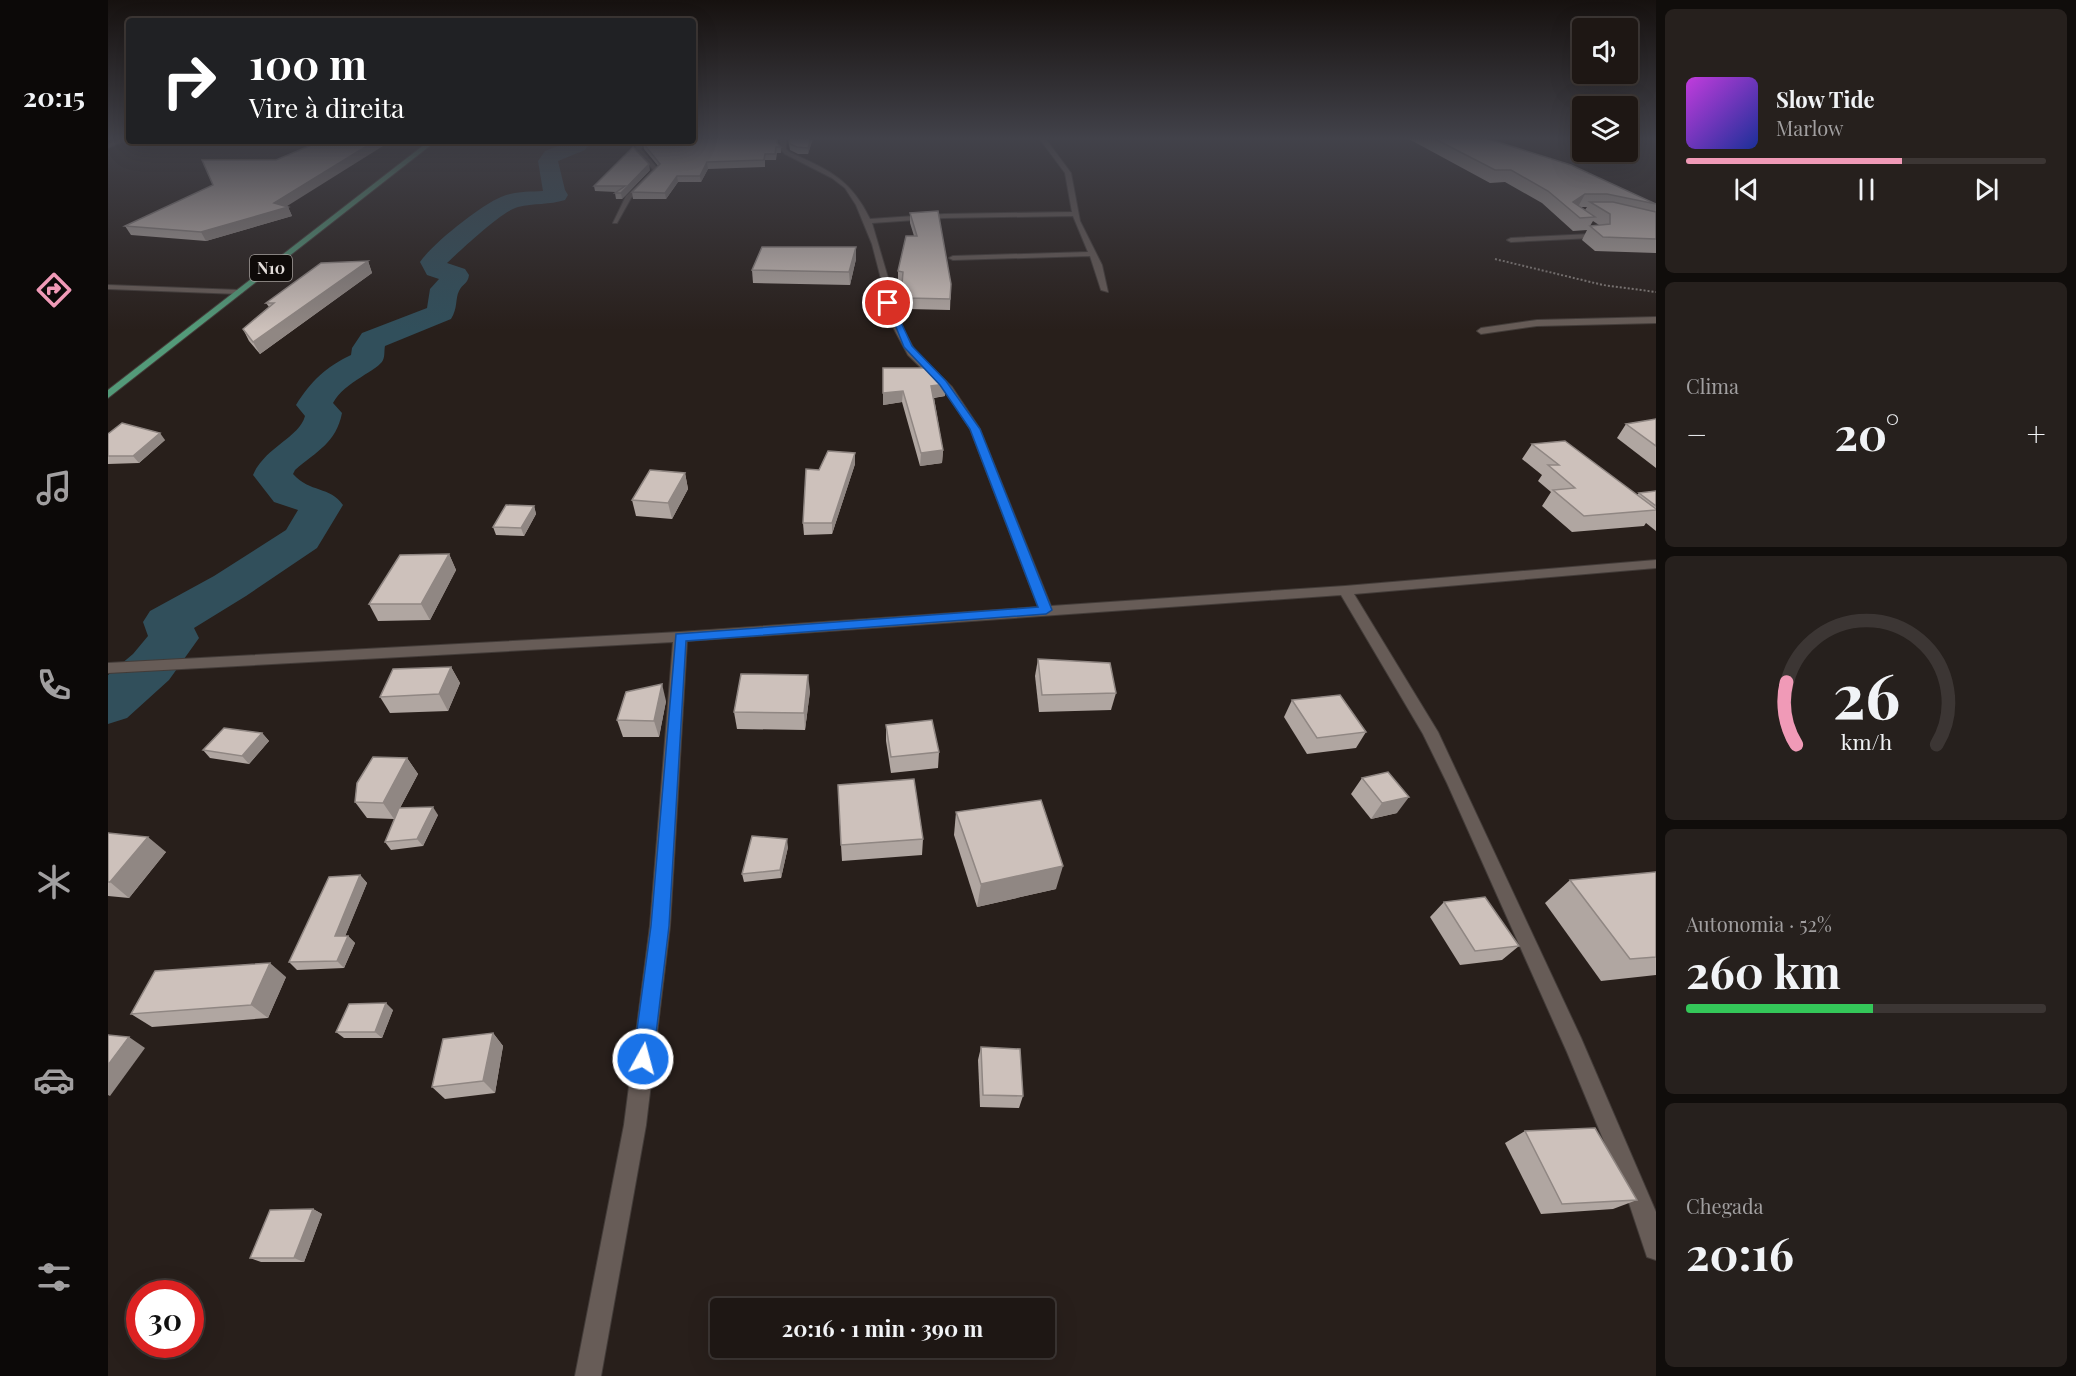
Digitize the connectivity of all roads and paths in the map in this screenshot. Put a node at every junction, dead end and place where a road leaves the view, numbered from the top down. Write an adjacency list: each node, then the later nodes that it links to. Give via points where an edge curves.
1 (354, 202): 15 (main road, N10)
2 (625, 202): 7 (street)
3 (856, 202): 6 (street)
4 (1074, 202): 5 (street)
5 (1077, 214): 6 (street); 10 (street)
6 (868, 221): 22 (street, via 888,303 908,347 943,383 975,429)
7 (615, 222)
8 (1588, 224): 9 (street, via 1598,234)
9 (1511, 240)
10 (1093, 254): 11 (street); 14 (street)
11 (953, 258)
12 (1495, 260): 16 (path, via 1594,283)
13 (108, 287): 15 (street)
14 (1105, 290)
15 (239, 292): 19 (main road, N10)
16 (1656, 292)
17 (1656, 320): 18 (street, via 1537,323)
18 (1481, 331)
19 (108, 395)
20 (1656, 564): 21 (street)
21 (1345, 590): 22 (street); 25 (street, via 1430,732 1455,783 1574,1045 1639,1197)
22 (1046, 610): 23 (street)
23 (680, 637): 24 (street); 26 (street, via 660,926 634,1125)
24 (108, 668)
25 (1656, 1248)
26 (588, 1376)

